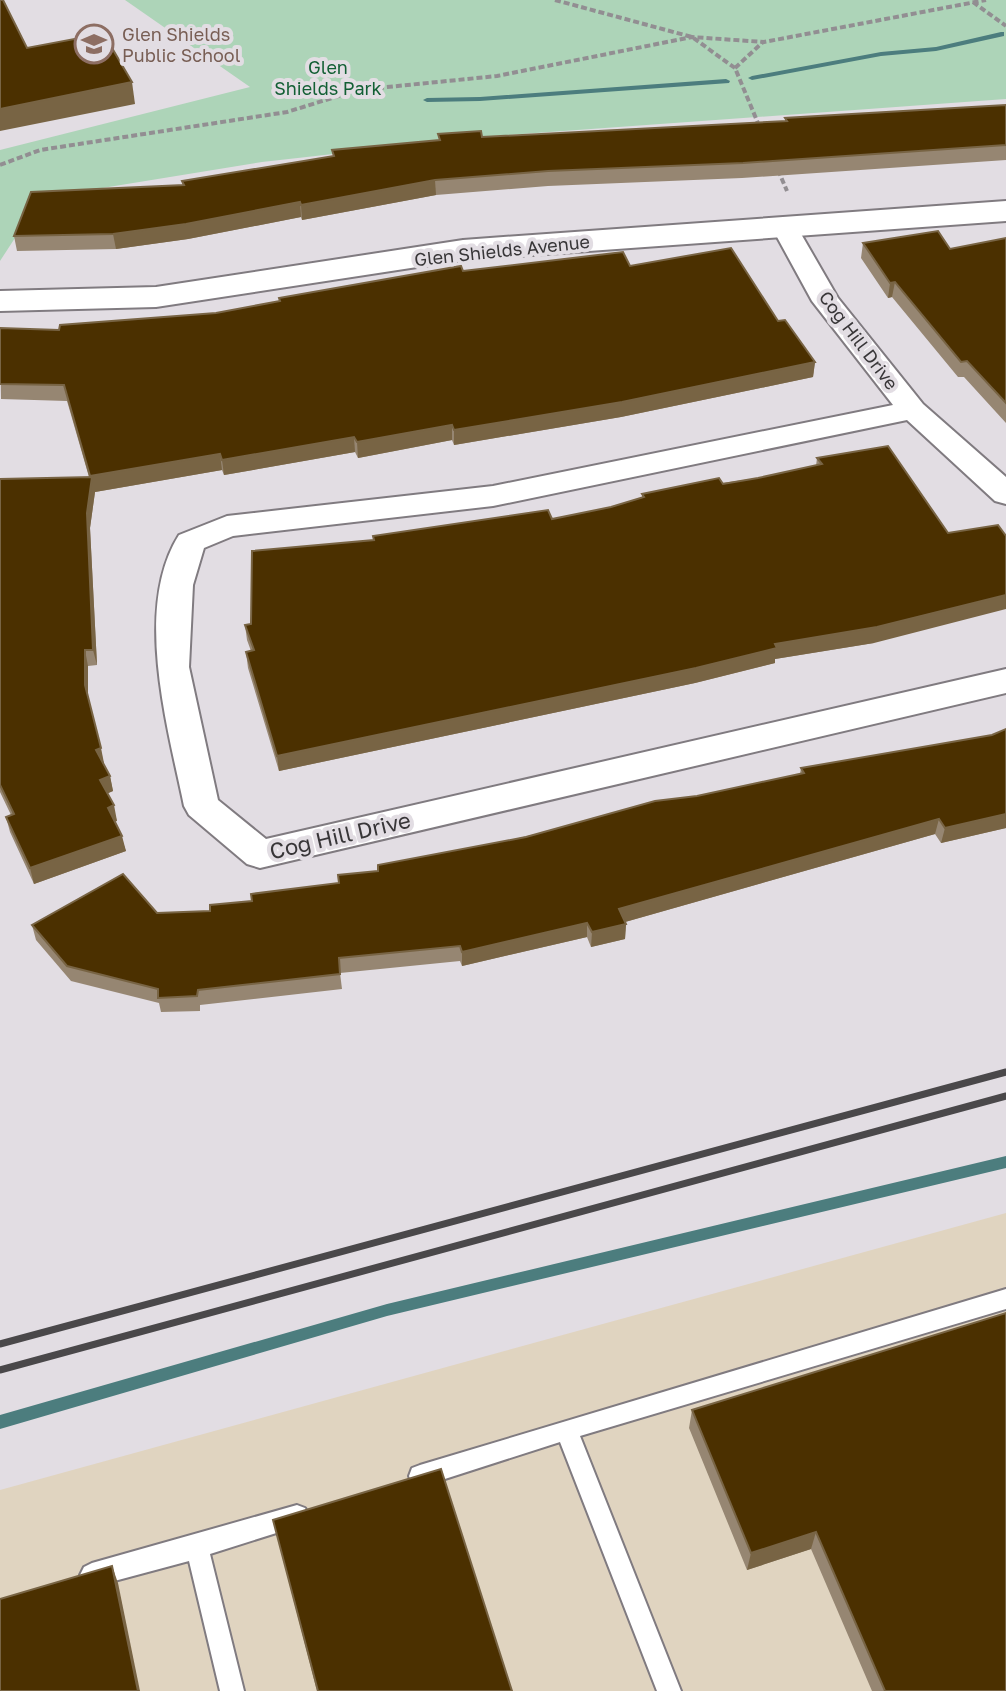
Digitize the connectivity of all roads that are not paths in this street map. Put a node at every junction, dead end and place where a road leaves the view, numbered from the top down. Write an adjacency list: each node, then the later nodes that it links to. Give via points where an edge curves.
1 (1006, 211): 2 (street, Glen Shields Avenue)
2 (784, 226): 3 (street, Glen Shields Avenue, via 463,250 156,297); 4 (street, Cog Hill Drive, via 826,301)
3 (0, 301)
4 (913, 410): 5 (street, Cog Hill Drive); 6 (street, Cog Hill Drive, via 493,496 227,526 190,542 177,585 172,667 202,806 260,854)
5 (1006, 494)
6 (1006, 681)
7 (1006, 1299): 8 (lane)
8 (566, 1430): 9 (lane); 14 (lane)
9 (404, 1482)
10 (315, 1510): 11 (lane)
11 (197, 1547): 12 (lane); 13 (lane)
12 (76, 1579)
13 (232, 1691)
14 (669, 1691)

